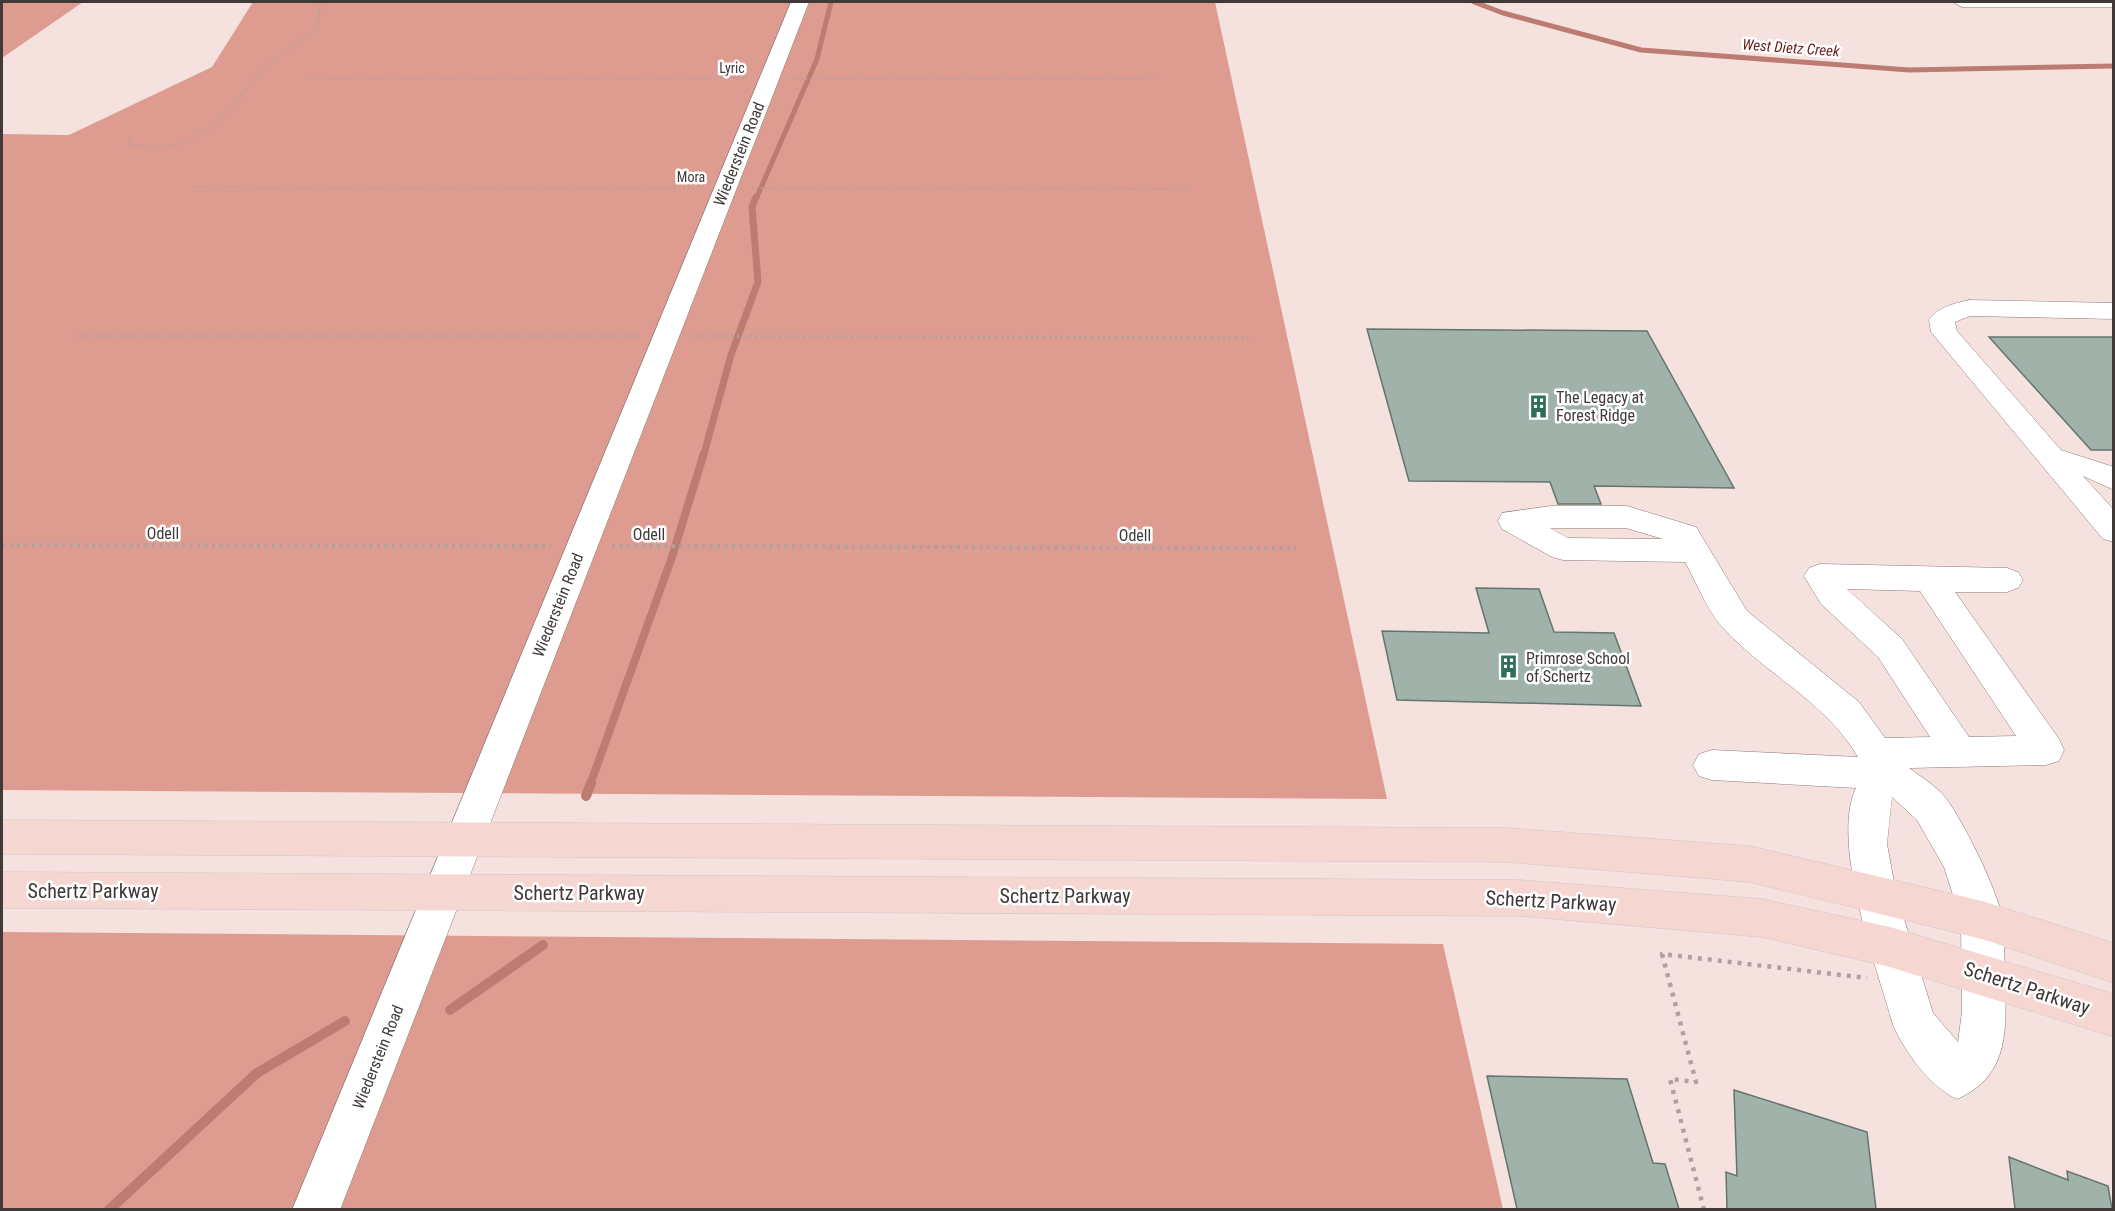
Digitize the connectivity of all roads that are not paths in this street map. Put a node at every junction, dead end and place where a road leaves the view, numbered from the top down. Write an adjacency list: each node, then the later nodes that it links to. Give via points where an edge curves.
1 (800, 2): 16 (street, Wiederstein Road)
2 (1962, 2): 3 (street)
3 (2046, 2): 4 (street)
4 (2114, 2)
5 (2114, 311): 6 (street, via 1969,308 1942,320 1944,332)
6 (2052, 458): 7 (street, via 2095,469); 9 (street)
7 (2114, 480)
8 (1513, 521): 13 (street, via 1563,549 1689,543 1735,620 1846,712)
9 (2114, 531)
10 (1929, 580): 11 (street); 12 (street, via 2046,750); 12 (street, via 1821,576 1833,595 1890,648)
11 (2007, 580)
12 (1959, 752): 13 (street)
13 (1881, 764): 14 (street); 19 (street, via 1867,844); 20 (street, via 1931,808 1962,862)
14 (1712, 765)
15 (2, 837): 16 (main road)
16 (464, 840): 18 (street, Wiederstein Road); 19 (main road, via 1506,845 1750,864)
17 (2, 890): 18 (main road, Schertz Parkway)
18 (443, 892): 21 (main road, Schertz Parkway, via 1520,898 1762,918); 25 (street, Wiederstein Road)
19 (1876, 893): 20 (main road); 21 (street)
20 (1982, 920): 22 (main road); 23 (street)
21 (1889, 961): 23 (main road, Schertz Parkway); 23 (street, via 1915,1025 1957,1076 1980,1051)
22 (2114, 963)
23 (1984, 974): 24 (main road, Schertz Parkway)
24 (2114, 1016)
25 (316, 1209)

